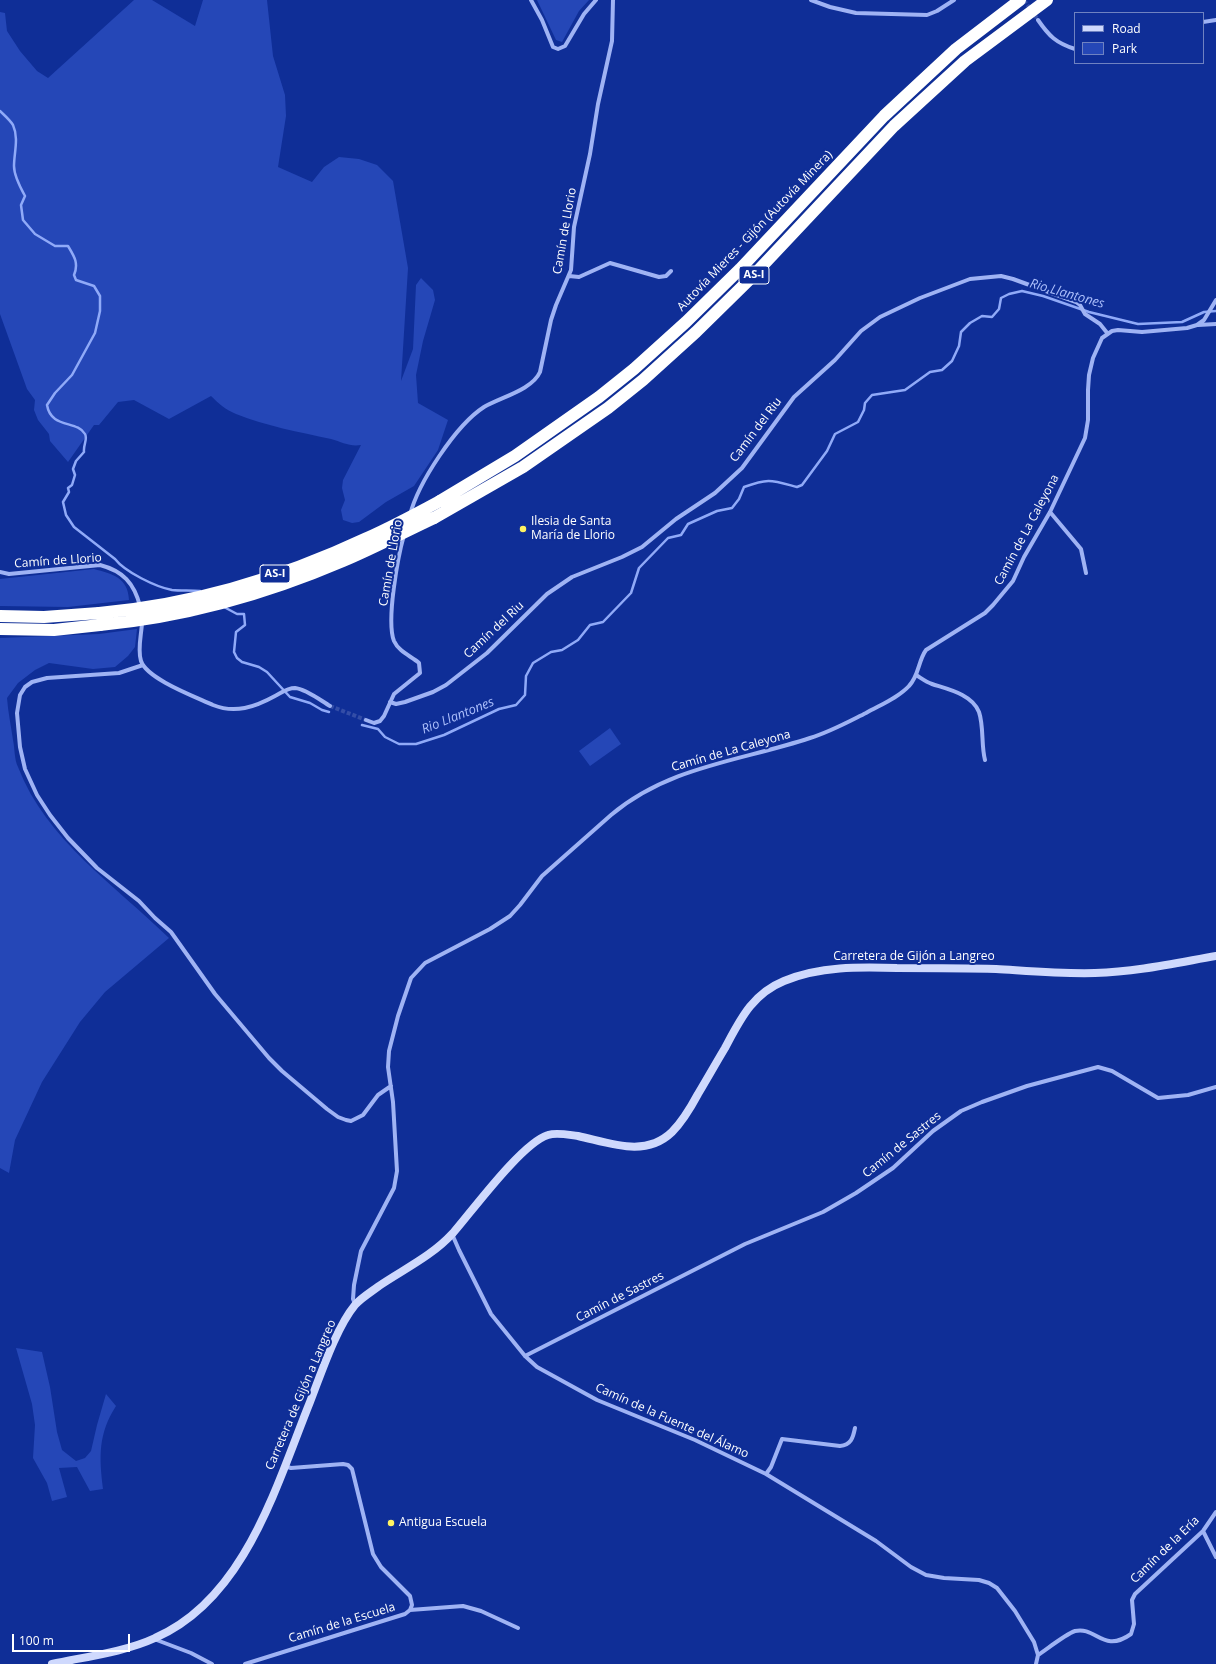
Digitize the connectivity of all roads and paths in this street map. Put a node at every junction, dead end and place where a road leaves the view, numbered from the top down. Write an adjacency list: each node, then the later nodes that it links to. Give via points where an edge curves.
1 (531, 0): 2 (street, via 553,47 558,49 565,46 584,14)
2 (596, 0)
3 (613, 0): 13 (street, Camín de Llorio, via 612,41 574,227)
4 (810, 0): 5 (street, via 830,8 856,13 927,15)
5 (954, 0)
6 (1020, 0): 22 (highway, Autovía Mieres - Gijón (Autovía Minera) / AS-I, bridge, via 956,49 884,116 740,270 634,369 599,397 514,456 440,502 367,538 268,577)
7 (1047, 0): 22 (highway, AS-I, bridge, via 965,61 894,126 751,278 643,380 608,408 523,467 434,518 344,561 274,588 180,614 134,622)
8 (1038, 20): 11 (street, via 1062,45)
9 (1216, 20): 10 (street)
10 (1204, 22)
11 (1074, 49)
12 (671, 271): 13 (street, via 666,276 659,277 610,263 579,277)
13 (569, 276): 26 (street, Camín de Llorio, via 553,313 538,378 530,385 476,413 456,434 438,459 412,506 403,538 394,590 392,633 397,646 419,663 420,673 397,690)
14 (1216, 300): 16 (street, via 1207,316)
15 (1216, 324): 16 (street)
16 (1197, 325): 17 (street, via 1176,330 1118,330)
17 (1108, 334): 18 (street, Camín de La Caleyona, via 1098,343 1089,375 1085,438); 26 (street, Camín del Riu, via 1100,324 1085,314 1076,302 1001,276 970,279 880,317 861,331 835,360 794,397 742,468 715,493 676,519 642,547 555,588 487,653 446,685 405,702)
18 (1050, 512): 20 (street, via 1081,549); 25 (street, Camín de La Caleyona, via 1013,581 1002,595 985,613 926,650)
19 (0, 572): 24 (street, Camín de Llorio, via 9,574 100,565 124,576 137,597 141,613 140,660)
20 (1086, 573)
21 (0, 616): 22 (highway, Autovía Mieres - Gijón (Autovía Minera) / AS-I)
22 (100, 619): 23 (highway, AS-I, via 54,630)
23 (0, 629)
24 (143, 665): 27 (street, via 156,677 223,709 253,707 286,689 296,688); 31 (street, via 119,673 47,678 25,687 18,702 17,720 20,747 32,787 50,816 68,838 97,868 139,901 171,932 215,994 282,1071 338,1117 352,1121 363,1115 378,1095)
25 (916, 674): 29 (street, via 931,684 953,690 976,707 979,712); 31 (street, Camín de La Caleyona, via 901,693 843,725 811,738 705,766 666,780 619,808 542,876 504,921 436,956 418,969 411,978 403,999 389,1052)
26 (390, 702): 28 (street, Camín de Llorio, via 380,721 374,723)
27 (330, 706)
28 (366, 720)
29 (985, 760)
30 (1216, 956): 33 (street, Carretera de Gijón a Langreo, via 1141,969 1096,973 832,968 781,982 760,995 742,1015 688,1112 673,1131 661,1140 642,1147 624,1147 567,1134 549,1134 532,1144 516,1159)
31 (391, 1086): 34 (street, Camín de La Caleyona, via 396,1178 394,1188 361,1251 354,1285)
32 (1216, 1088): 35 (street, Camín de Sastres, via 1188,1095 1158,1098 1112,1071 1098,1067 1027,1086 982,1102 961,1111 933,1131 893,1168 823,1212 745,1244)
33 (452, 1234): 34 (street, Carretera de Gijón a Langreo, via 430,1254 392,1277); 35 (street, Camín de la Fuente del Álamo, via 491,1314)
34 (355, 1305): 37 (street, Carretera de Gijón a Langreo, via 341,1327)
35 (526, 1356): 38 (street, Camín de la Fuente del Álamo, via 542,1370 597,1400 695,1440)
36 (855, 1428): 38 (street, via 853,1439 840,1446 782,1439)
37 (284, 1466): 42 (street, Camín de la Escuela, via 291,1468 343,1464 352,1469 373,1554 381,1567 410,1596); 44 (street, Carretera de Gijón a Langreo, via 266,1512 228,1578 199,1611)
38 (766, 1474): 45 (street, Camín de la Fuente del Álamo, via 876,1541 926,1575 979,1580 997,1588 1015,1610 1034,1642)
39 (1216, 1512): 40 (street, Camín de la Ería)
40 (1203, 1531): 41 (street); 45 (street, Camín de la Ería, via 1135,1594 1132,1600 1134,1624 1131,1634 1114,1641 1103,1640 1086,1631 1075,1631)
41 (1216, 1557)
42 (410, 1610): 43 (street, via 463,1606 482,1611); 48 (street, Camín de la Escuela, via 405,1614)
43 (518, 1628)
44 (154, 1639): 46 (street, Carretera de Gijón a Langreo, via 135,1646); 47 (street)
45 (1038, 1655): 49 (street)
46 (52, 1664)
47 (212, 1664)
48 (245, 1664)
49 (1036, 1664)

